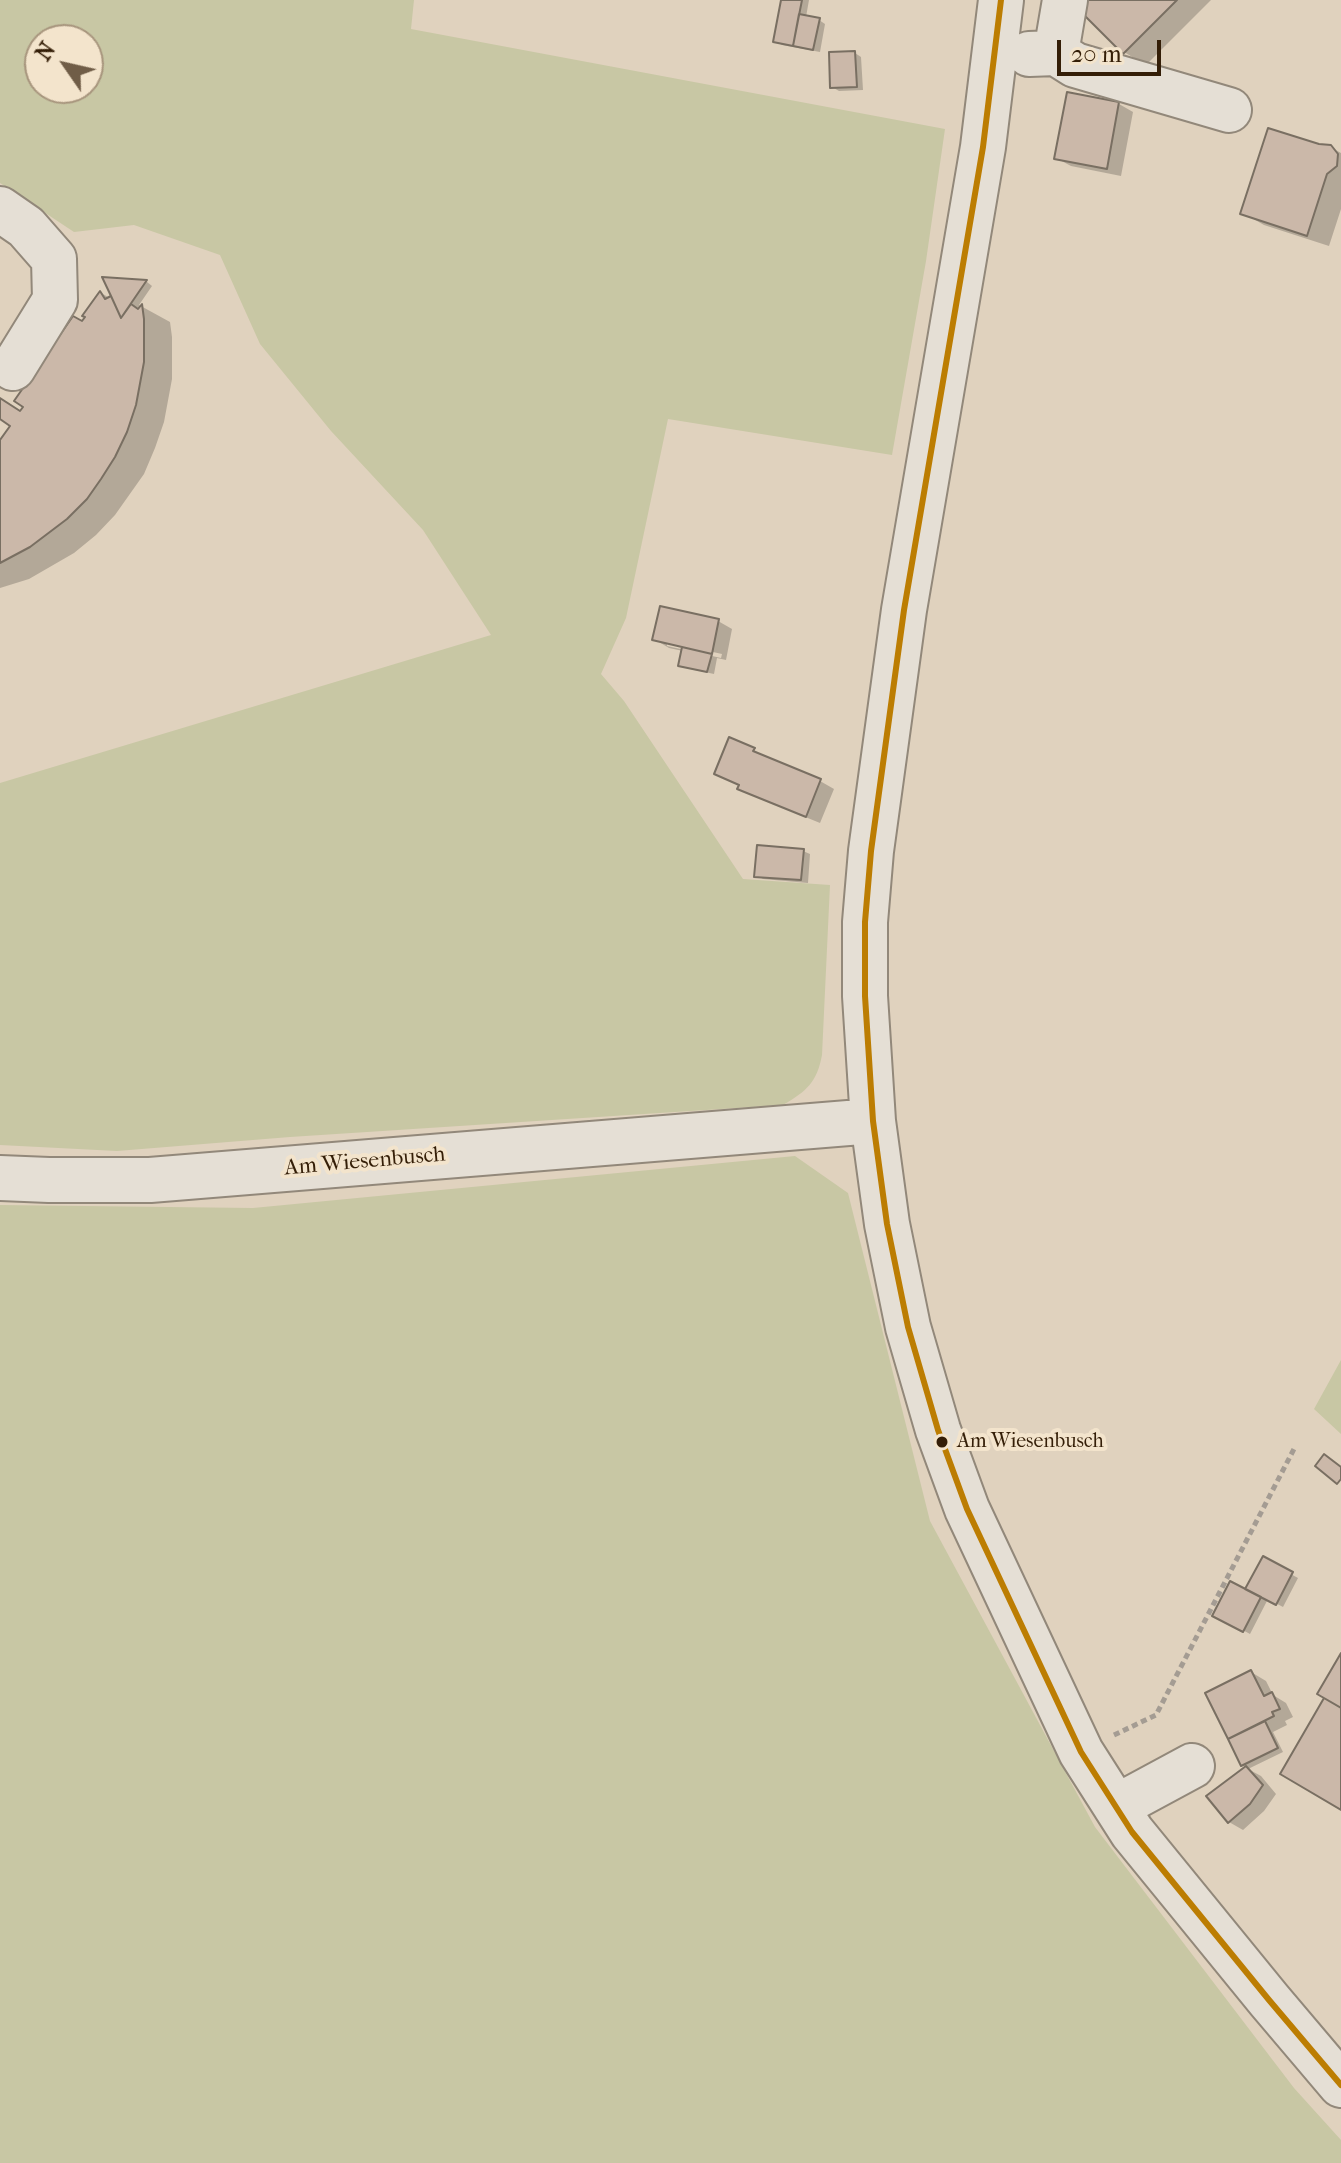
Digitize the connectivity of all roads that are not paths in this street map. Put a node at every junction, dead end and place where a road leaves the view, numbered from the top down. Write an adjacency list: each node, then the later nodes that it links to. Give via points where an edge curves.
1 (1001, 0): 3 (street)
2 (1065, 0): 4 (street)
3 (995, 52): 4 (street); 8 (street, via 904,610 871,851 865,996)
4 (1056, 53): 5 (street, via 1075,65)
5 (1229, 110)
6 (0, 209): 7 (street, via 26,227 54,259 55,300)
7 (13, 368)
8 (873, 1121): 9 (street, Am Wiesenbusch, via 150,1180); 11 (street, via 908,1327 938,1430 967,1509 1081,1752)
9 (0, 1178)
10 (1192, 1766): 11 (street)
11 (1116, 1807): 12 (street)
12 (1341, 2085)

